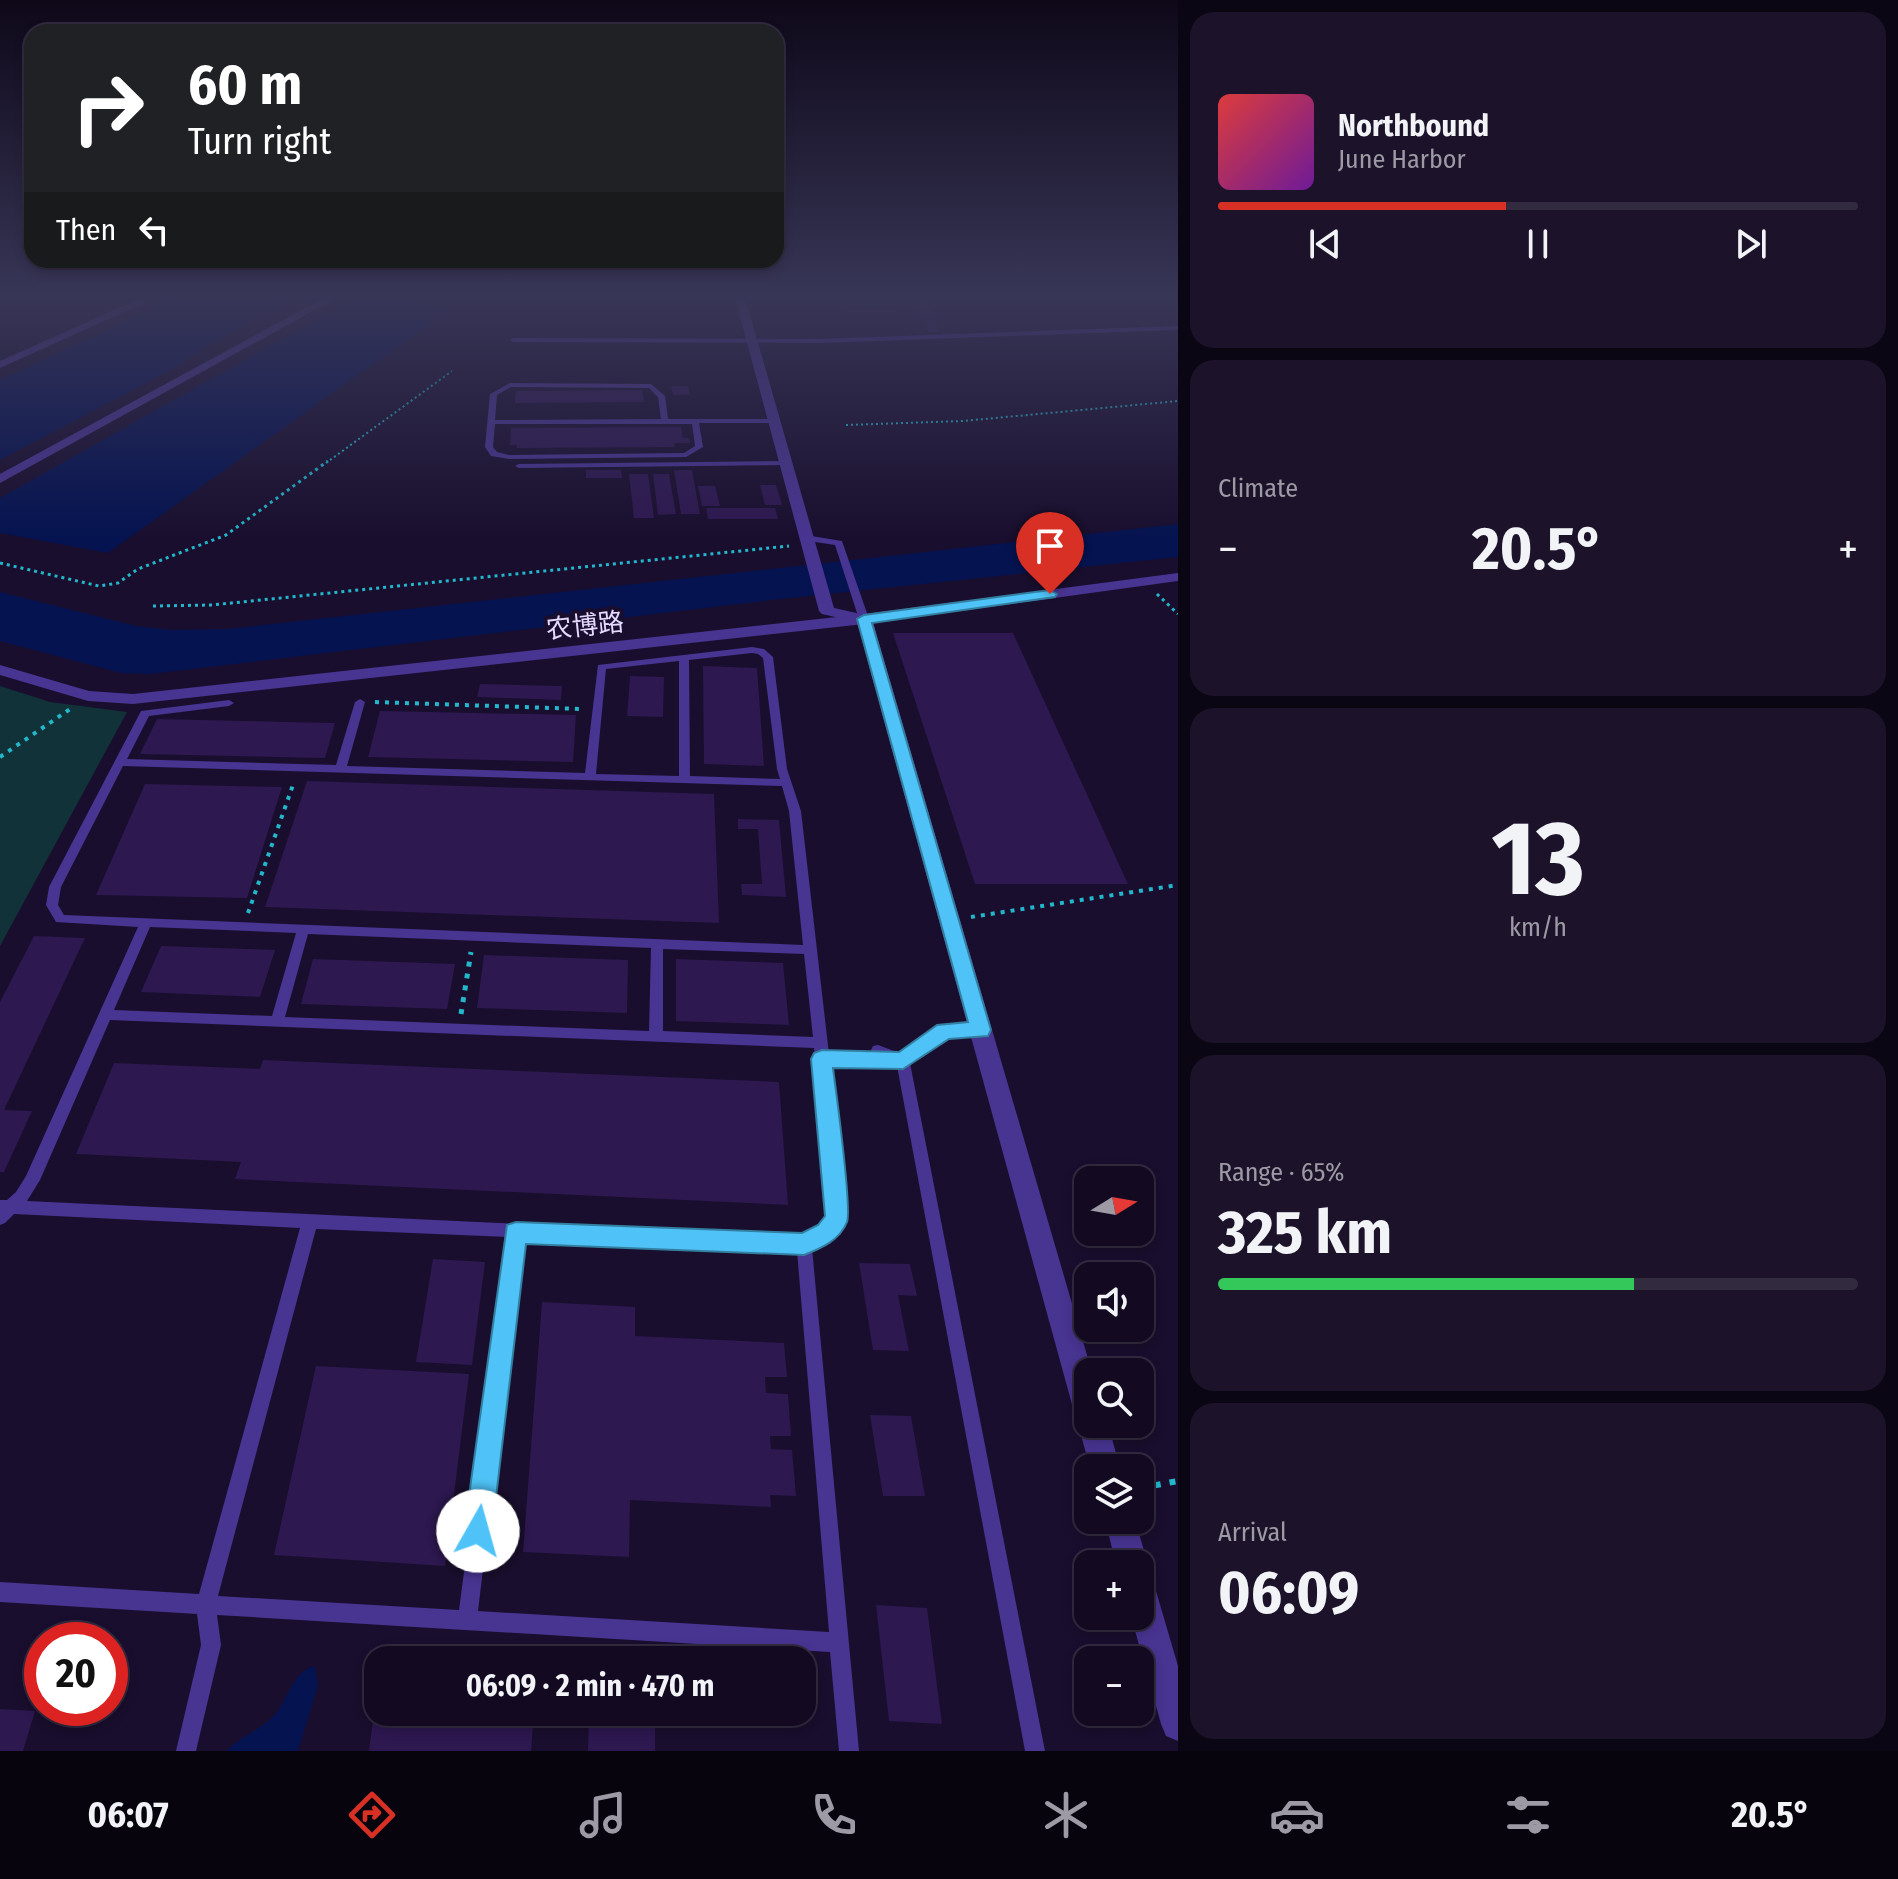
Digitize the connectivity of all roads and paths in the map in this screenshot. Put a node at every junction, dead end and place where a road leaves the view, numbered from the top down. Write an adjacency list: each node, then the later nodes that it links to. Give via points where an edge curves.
1 (189, 376): 12 (street)
2 (446, 376): 14 (path, via 226,535 138,569 118,583 99,586)
3 (761, 376): 6 (street)
4 (1178, 401): 9 (path, via 963,421)
5 (695, 421): 6 (lane); 7 (lane, via 699,447 686,455 509,457 490,451); 8 (lane)
6 (773, 421): 10 (street)
7 (491, 422): 8 (lane); 8 (lane, via 494,394 504,387 632,384 659,392)
8 (665, 422)
9 (846, 425)
10 (784, 463): 11 (lane); 13 (street)
11 (519, 466)
12 (0, 479)
13 (806, 541): 17 (path, via 212,605); 18 (lane, via 839,543); 18 (street, via 827,611)
14 (0, 563)
15 (1178, 577): 16 (street, 农博路)
16 (1144, 582): 18 (street, 农博路); 19 (path)
17 (153, 606)
18 (862, 612): 22 (street, 农博路, via 133,699); 34 (street)
19 (1178, 614)
20 (684, 657): 25 (lane, via 601,667); 31 (lane); 32 (lane, via 752,650 768,657)
21 (0, 670): 22 (street, 农博路)
22 (88, 696): 26 (path)
23 (360, 702): 25 (path); 29 (lane)
24 (229, 703): 27 (lane, via 145,713)
25 (596, 710): 30 (lane)
26 (0, 757)
27 (120, 762): 28 (lane); 35 (lane, via 55,887 52,905 60,919)
28 (298, 768): 29 (lane); 36 (path)
29 (340, 770): 30 (lane)
30 (590, 778): 31 (lane)
31 (685, 780): 32 (lane)
32 (786, 783): 40 (lane, via 795,811)
33 (1178, 885): 34 (path)
34 (949, 921): 44 (street)
35 (145, 925): 36 (lane); 41 (lane)
36 (242, 929): 37 (lane)
37 (303, 931): 38 (lane); 42 (lane)
38 (474, 937): 39 (lane); 43 (path)
39 (657, 944): 40 (lane); 45 (lane)
40 (810, 950): 46 (lane)
41 (107, 1015): 42 (lane); 50 (lane, via 32,1180)
42 (277, 1022): 43 (lane)
43 (458, 1029): 45 (lane)
44 (980, 1030): 49 (lane, via 945,1031); 54 (street)
45 (656, 1037): 46 (lane)
46 (820, 1043): 48 (lane)
47 (878, 1050): 49 (lane)
48 (822, 1059): 49 (lane); 53 (lane, via 837,1218 827,1232)
49 (903, 1061): 66 (lane)
50 (3, 1211): 51 (lane)
51 (310, 1221): 52 (lane); 58 (lane)
52 (516, 1233): 53 (lane); 59 (lane)
53 (804, 1244): 61 (lane)
54 (1074, 1359)
55 (1178, 1481): 56 (path)
56 (1154, 1485)
57 (0, 1592): 58 (lane)
58 (206, 1604): 59 (lane); 64 (lane, via 211,1645)
59 (467, 1620): 61 (lane)
60 (1153, 1630): 62 (street)
61 (840, 1643): 65 (lane)
62 (1172, 1684): 63 (street)
63 (1178, 1724)
64 (186, 1751)
65 (849, 1751)
66 (1035, 1751)

